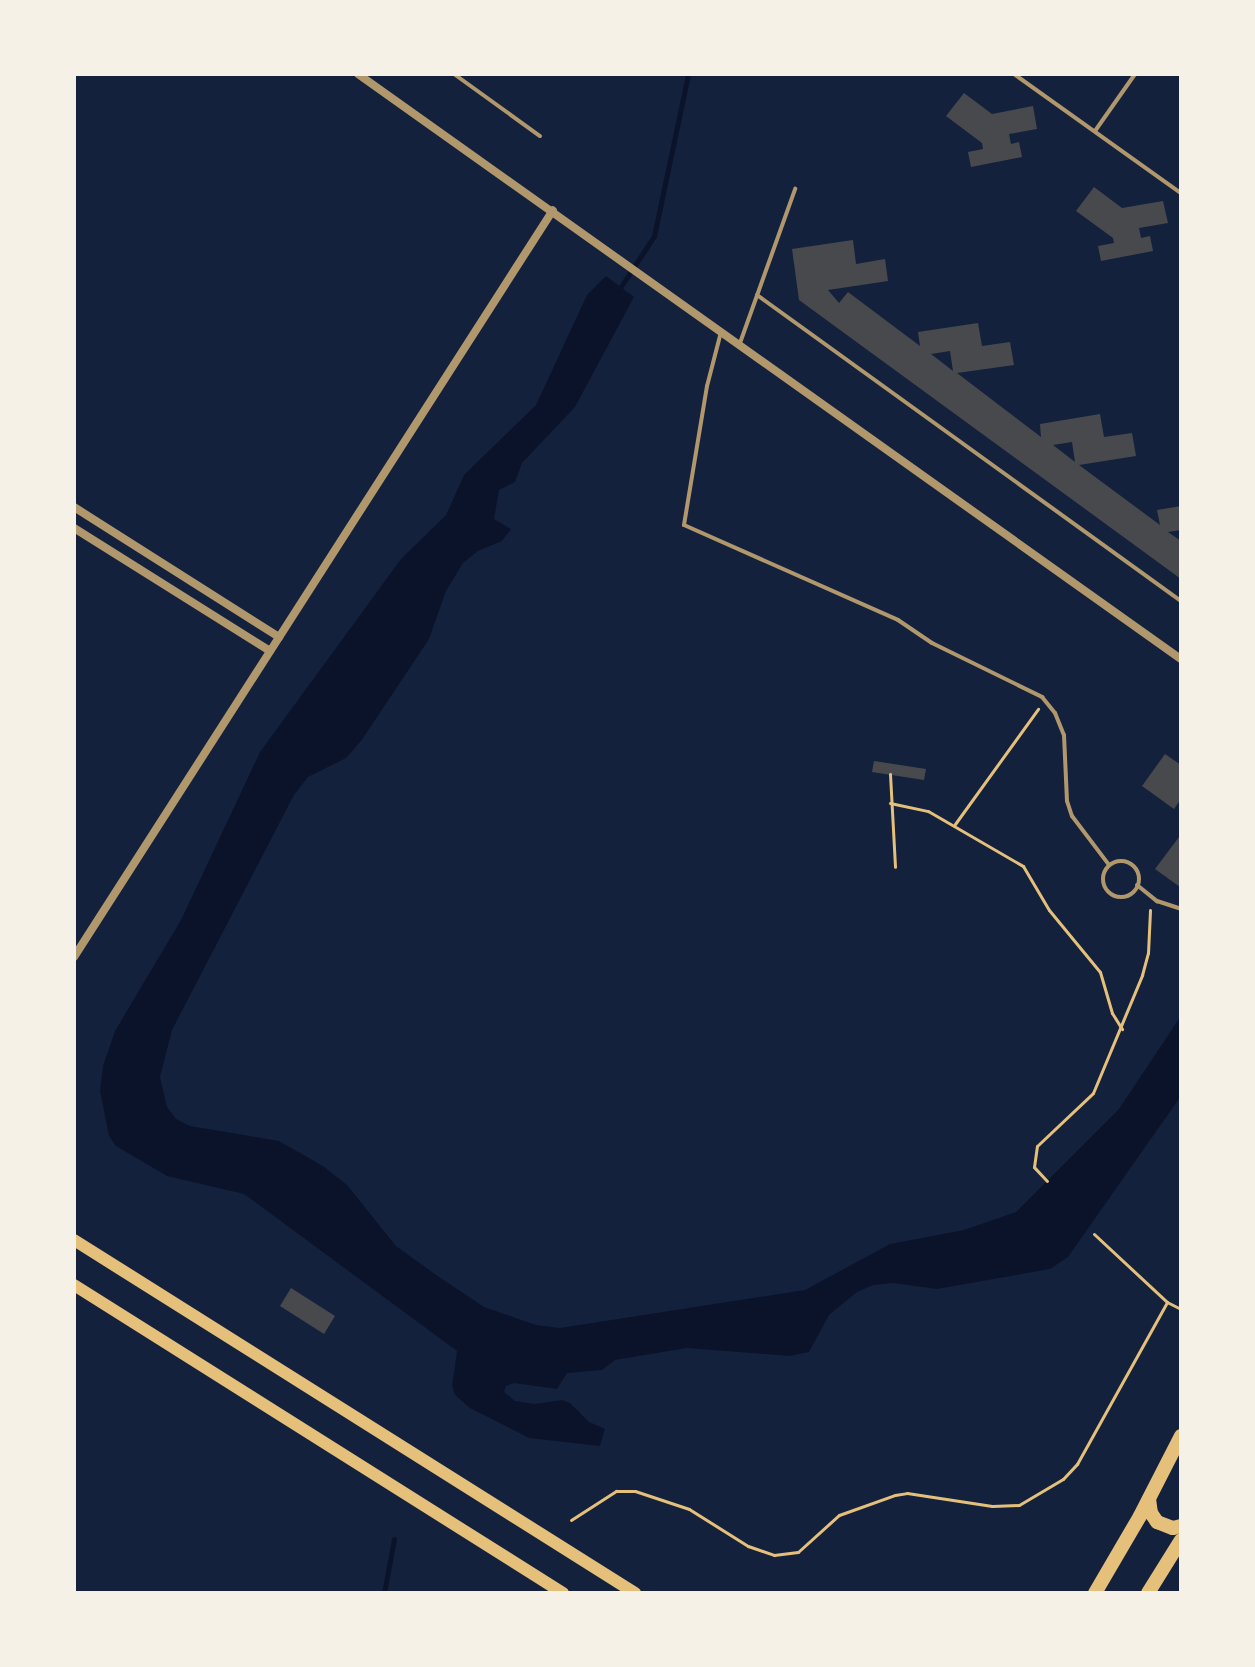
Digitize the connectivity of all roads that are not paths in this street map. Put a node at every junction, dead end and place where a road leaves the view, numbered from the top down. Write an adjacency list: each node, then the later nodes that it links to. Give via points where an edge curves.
1 (358, 74): 9 (street)
2 (454, 74): 6 (lane)
3 (1014, 74): 5 (lane)
4 (1135, 74): 5 (lane)
5 (1095, 131): 8 (lane)
6 (540, 136)
7 (795, 189): 10 (lane)
8 (1181, 193)
9 (553, 210): 11 (street); 16 (street)
10 (757, 295): 12 (lane); 15 (lane)
11 (721, 330): 12 (street); 19 (lane, via 684,525 898,620 1045,700 1064,735 1072,816)
12 (740, 343): 18 (street)
13 (74, 507): 16 (street)
14 (74, 528): 17 (street)
15 (1181, 601)
16 (279, 637): 17 (street)
17 (270, 651): 22 (street)
18 (1181, 659)
19 (1109, 865): 20 (lane, via 1128,863 1138,875); 20 (lane, via 1103,880 1110,893 1126,895)
20 (1137, 885): 21 (lane, via 1146,895)
21 (1181, 909)
22 (74, 957)
23 (74, 1240): 30 (main road)
24 (74, 1285): 29 (main road)
25 (1181, 1436): 26 (main road)
26 (1149, 1499): 27 (main road, via 1157,1522); 31 (main road)
27 (1181, 1526)
28 (1181, 1540): 32 (main road)
29 (563, 1593)
30 (635, 1593)
31 (1095, 1593)
32 (1148, 1593)

